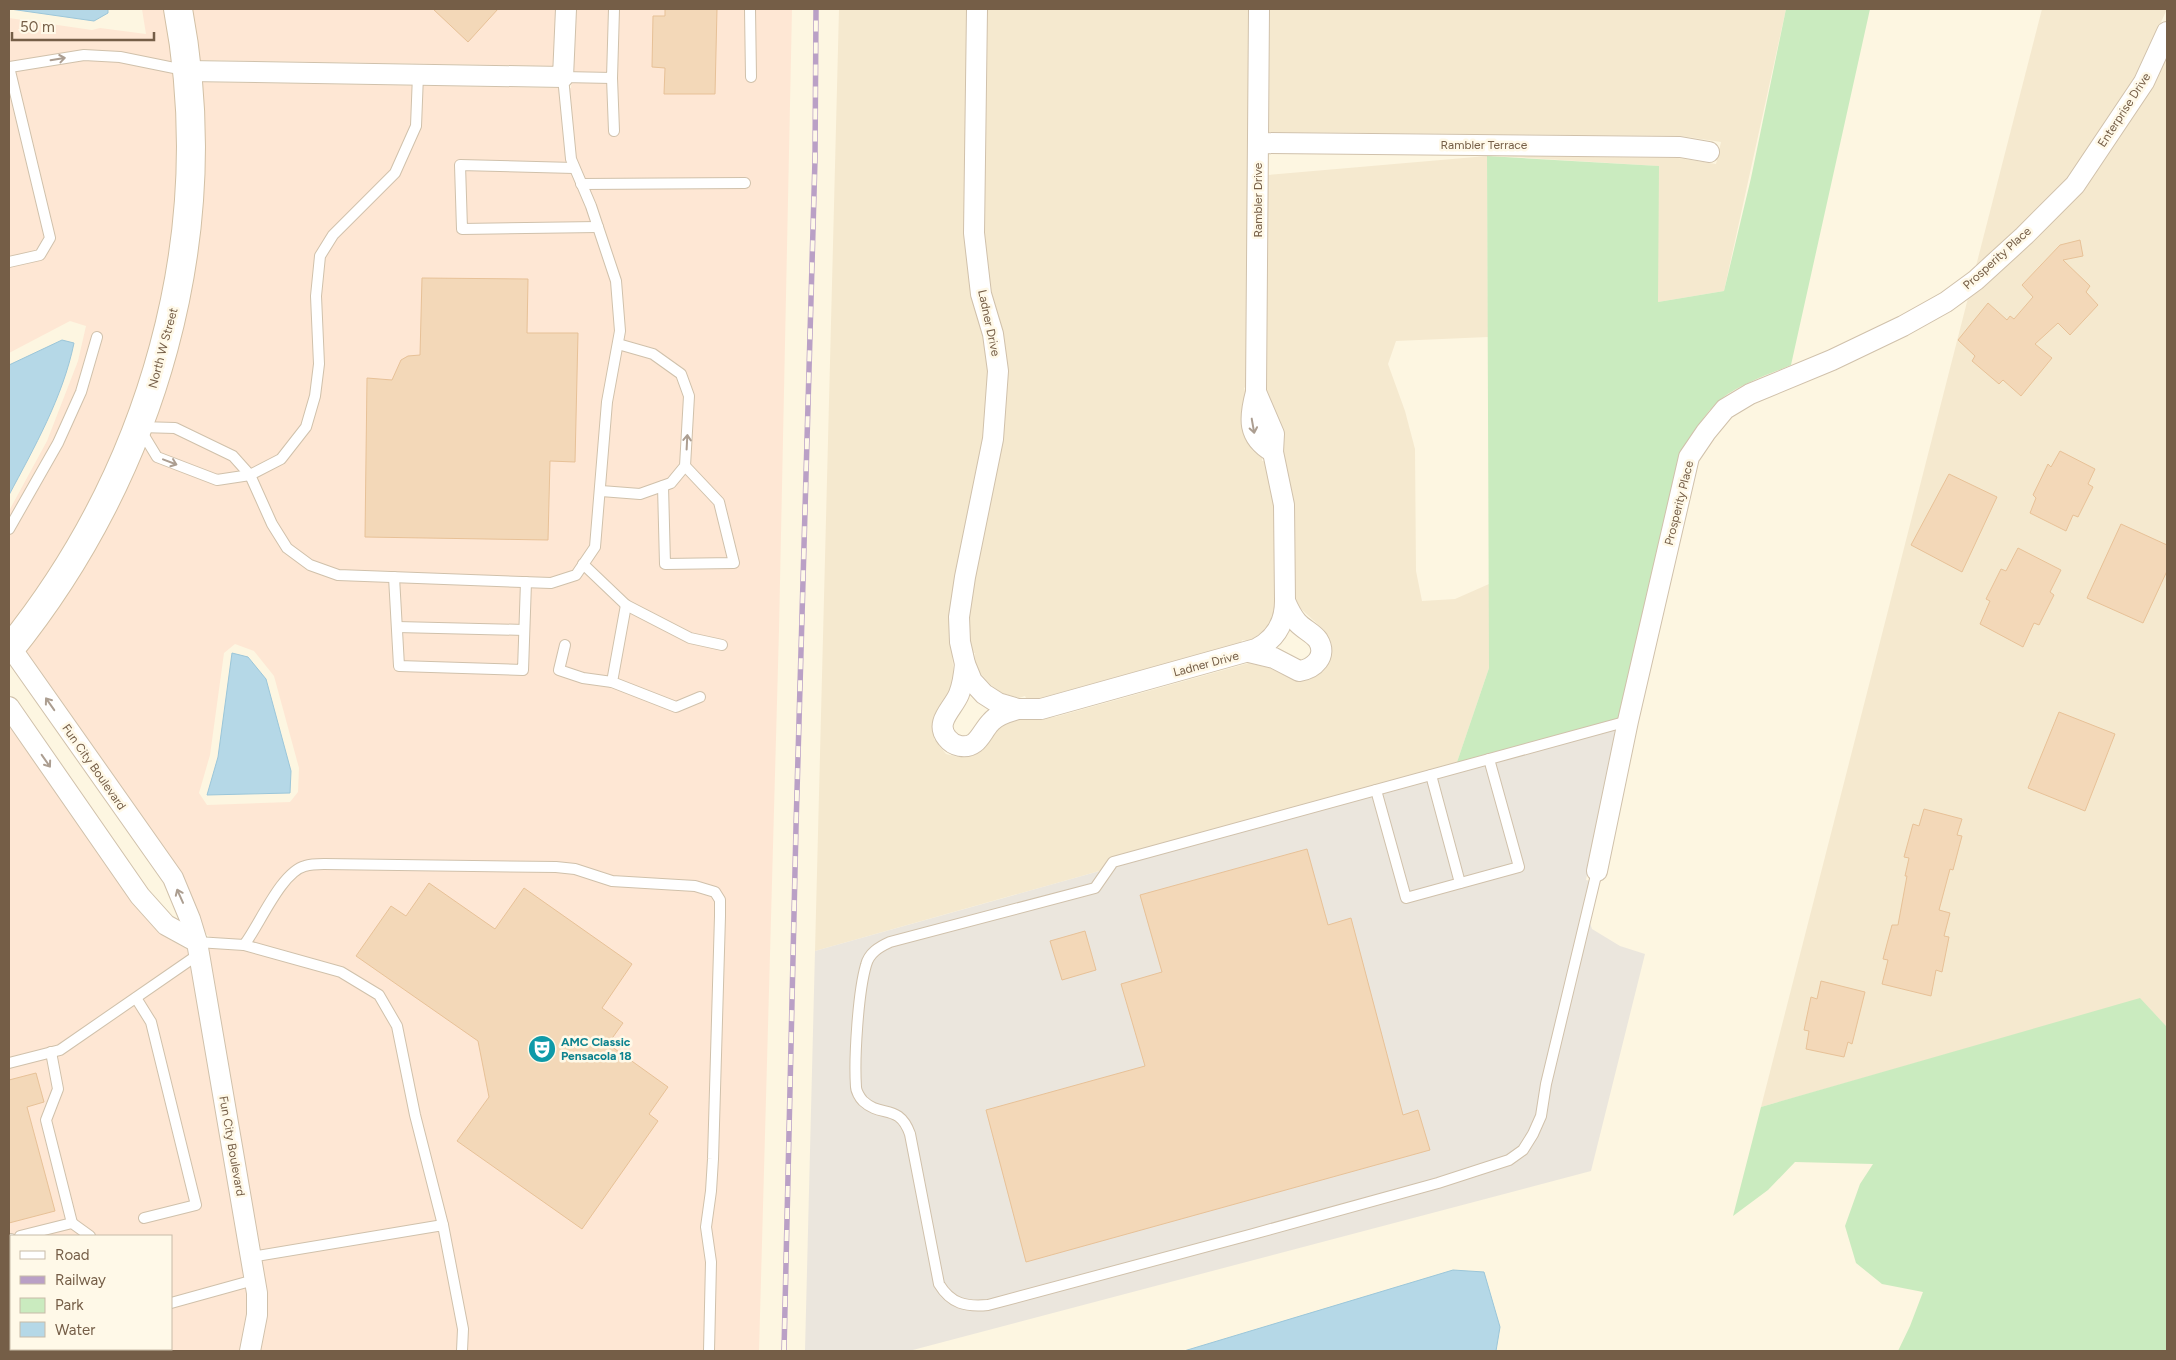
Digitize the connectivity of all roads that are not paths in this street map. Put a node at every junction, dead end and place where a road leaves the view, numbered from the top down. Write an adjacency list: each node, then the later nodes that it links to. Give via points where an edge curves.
1 (178, 9): 9 (main road, North W Street)
2 (566, 9): 11 (street)
3 (614, 9): 13 (lane)
4 (750, 9): 12 (lane)
5 (977, 9): 42 (street, Ladner Drive, via 974,233 982,294 993,334 998,371 993,439 959,618)
6 (1259, 9): 15 (street, Rambler Drive)
7 (2167, 32): 20 (street, Enterprise Drive, via 2144,82)
8 (9, 67): 9 (lane, one-way to 9, via 84,55 120,57); 22 (lane, via 50,238 40,255)
9 (188, 71): 10 (street); 25 (main road, North W Street, via 191,145 183,260 158,373)
10 (418, 75): 11 (street); 27 (lane, via 416,126 395,173 333,235 320,256 316,296 319,364 315,396 306,427 281,459)
11 (563, 77): 13 (lane); 17 (lane)
12 (751, 77)
13 (612, 78): 14 (lane)
14 (614, 130)
15 (1258, 143): 16 (street, Rambler Terrace, via 1680,147); 34 (street, Rambler Drive, via 1256,392 1274,434 1273,452 1284,505)
16 (1709, 152)
17 (574, 168): 19 (lane); 21 (lane, via 460,165 462,229)
18 (745, 183): 19 (lane)
19 (581, 184): 21 (lane)
20 (2075, 185): 47 (street, Prosperity Place, via 1976,280 1946,302 1832,360 1750,394 1725,409 1689,458)
21 (598, 227): 24 (lane, via 616,281)
22 (9, 262)
23 (97, 337): 30 (lane, via 81,392 58,443)
24 (618, 344): 26 (lane, one-way to 24, via 689,396 681,374 653,354); 29 (lane, via 607,402)
25 (139, 428): 27 (lane, via 175,428 233,456); 27 (lane, one-way to 27, via 157,457 217,480); 40 (main road, North W Street, via 89,532 59,581)
26 (685, 466): 28 (lane, via 671,483); 28 (lane, via 719,502 734,563 665,564)
27 (250, 475): 32 (lane, via 272,524 287,548 310,565 338,575)
28 (663, 486): 29 (lane, via 640,494)
29 (600, 491): 31 (lane, via 595,547)
30 (9, 528)
31 (584, 564): 33 (lane, via 576,575 551,584); 35 (lane)
32 (394, 578): 33 (lane); 36 (lane)
33 (526, 582): 37 (lane)
34 (1285, 601): 41 (street, Rambler Drive, via 1279,630 1263,646); 41 (street, Rambler Drive, via 1298,623 1318,639 1320,657 1315,665 1299,671 1274,658)
35 (626, 605): 38 (lane, via 690,638); 43 (lane)
36 (397, 627): 37 (lane); 37 (lane, via 399,666 523,670)
37 (524, 630)
38 (722, 644)
39 (565, 646): 43 (lane, via 559,670 583,678)
40 (10, 649): 54 (street, Fun City Boulevard, one-way to 40, via 190,919 172,878)
41 (1249, 652): 46 (street, Ladner Drive, via 1054,706)
42 (965, 664): 46 (street, Ladner Drive, via 972,681 984,694 998,703); 46 (street, Ladner Drive, via 959,696 944,717 942,726 950,742 969,746 1000,714)
43 (612, 682): 44 (lane, via 676,707)
44 (700, 697)
45 (9, 707): 54 (street, one-way to 54, via 140,896 166,925)
46 (1018, 709)
47 (1628, 721): 48 (lane); 51 (street, Prosperity Place)
48 (1489, 759): 49 (lane); 52 (lane, via 1519,866)
49 (1431, 775): 50 (lane); 52 (lane)
50 (1376, 790): 51 (lane, via 1113,862 1095,888 876,948 866,963 858,1014 856,1090 863,1101 894,1112 905,1121 939,1284 955,1302 973,1306 988,1304 1262,1232 1509,1160 1534,1134 1541,1116); 52 (lane, via 1406,898)
51 (1597, 871)
52 (1460, 883)
53 (244, 946): 54 (lane); 60 (lane, via 341,972 379,995 397,1026 415,1115); 68 (lane, via 285,881 295,871 310,865 556,867 575,869 612,881 695,886 715,892 720,900 720,916 712,1167 706,1227 711,1262)
54 (198, 948): 55 (lane); 63 (street, Fun City Boulevard)
55 (136, 998): 56 (lane, via 60,1050); 58 (lane, via 151,1022 196,1205)
56 (51, 1052): 57 (lane); 59 (lane, via 58,1089 46,1120)
57 (9, 1063)
58 (144, 1218)
59 (72, 1223): 61 (lane); 62 (lane)
60 (443, 1224): 63 (lane); 67 (lane, via 463,1329)
61 (24, 1235)
62 (89, 1235)
63 (250, 1257): 64 (street, Fun City Boulevard)
64 (254, 1280): 65 (lane); 66 (street, Fun City Boulevard, via 257,1315)
65 (172, 1303)
66 (250, 1351)
67 (462, 1351)
68 (709, 1351)

